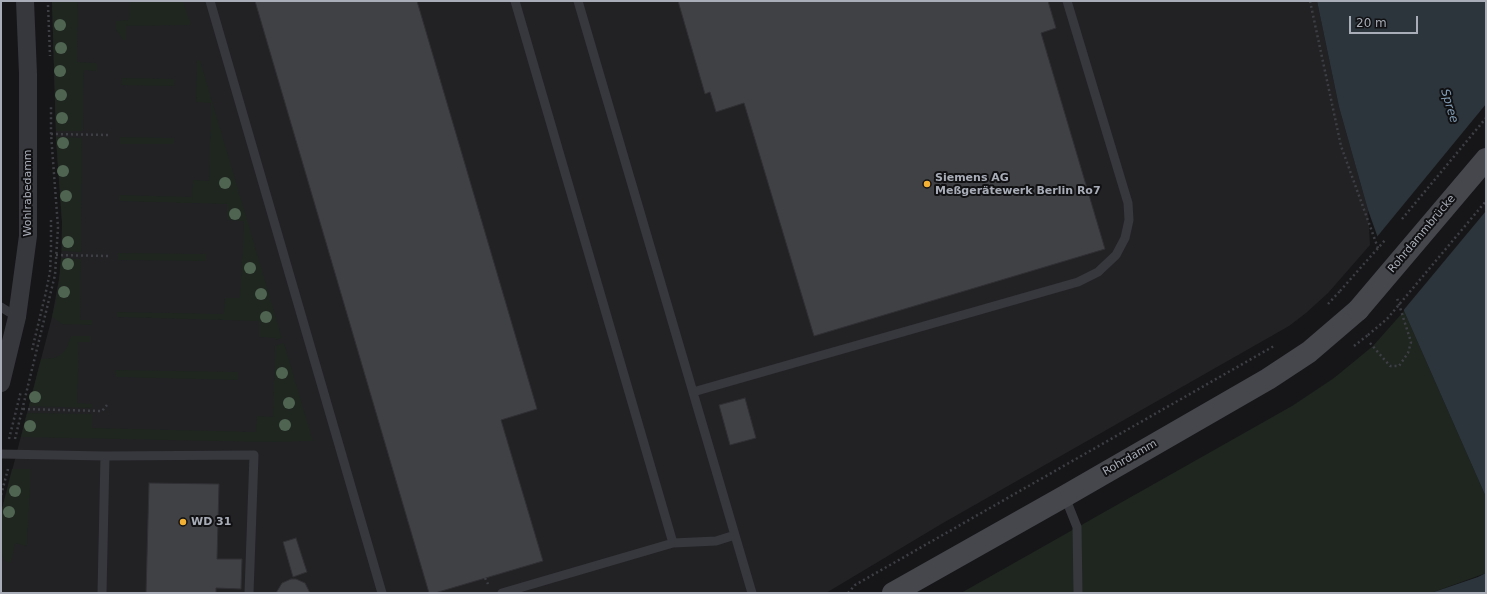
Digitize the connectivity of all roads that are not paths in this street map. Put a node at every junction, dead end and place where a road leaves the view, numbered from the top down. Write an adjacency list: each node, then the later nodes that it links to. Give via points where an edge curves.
1 (25, 1): 9 (street, Wohlrabedamm, via 28,74 28,231)
2 (210, 1): 19 (lane)
3 (515, 1): 16 (lane)
4 (578, 1): 11 (lane)
5 (1067, 1): 11 (lane, via 1128,203 1129,220 1125,238 1116,255 1098,272 1078,282)
6 (1486, 159): 8 (main road, Rohrdammbrücke, bridge)
7 (1, 307): 9 (lane)
8 (1358, 310): 14 (main road, Rohrdamm, via 1309,352 1268,379)
9 (17, 317): 10 (street, Wohlrabedamm)
10 (1, 383)
11 (693, 392): 15 (lane)
12 (1, 454): 13 (lane)
13 (106, 456): 17 (lane); 18 (lane, via 254,455)
14 (1065, 496): 22 (main road, Rohrdamm); 23 (lane, via 1077,527)
15 (735, 536): 16 (lane, via 716,541); 21 (lane)
16 (673, 543): 20 (lane)
17 (102, 593)
18 (249, 593)
19 (382, 593)
20 (502, 593)
21 (752, 593)
22 (894, 593)
23 (1078, 593)

